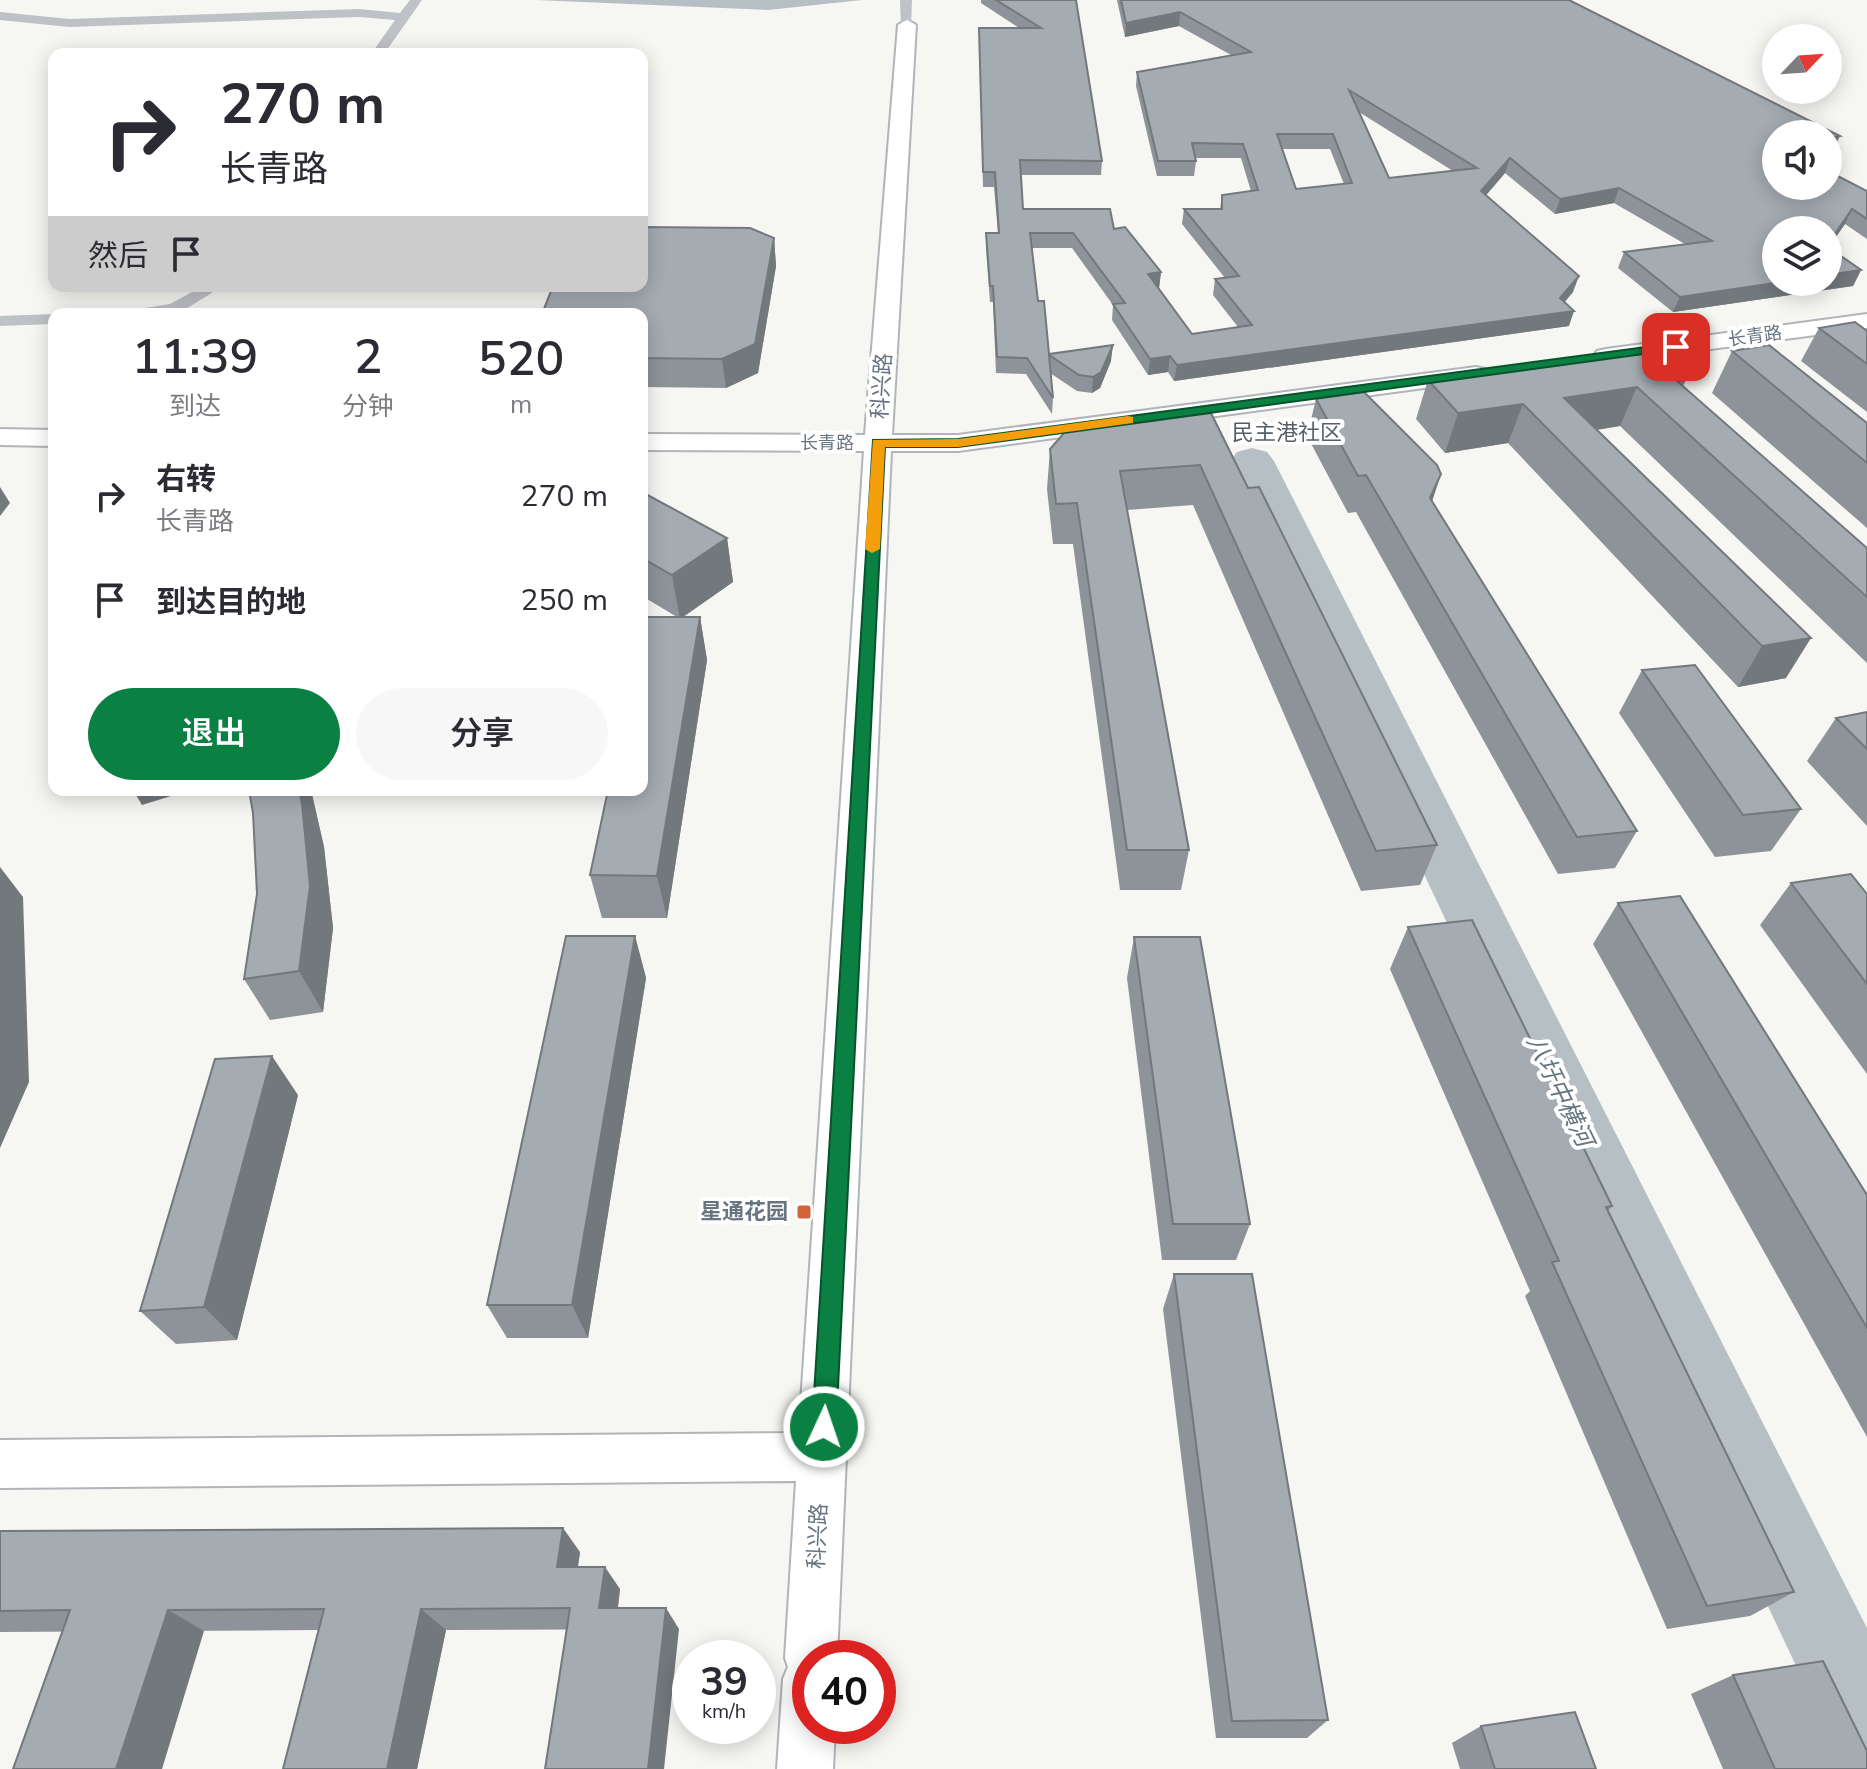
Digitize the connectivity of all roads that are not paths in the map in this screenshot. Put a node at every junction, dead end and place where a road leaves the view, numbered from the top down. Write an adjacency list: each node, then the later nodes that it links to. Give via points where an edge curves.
1 (416, 0): 4 (street)
2 (906, 0): 5 (street)
3 (0, 16): 4 (street, via 18,13 69,23 359,13)
4 (403, 17): 6 (street)
5 (907, 25): 17 (street, 科兴路)
6 (381, 48)
7 (204, 292): 8 (street)
8 (175, 308)
9 (48, 319): 10 (street)
10 (0, 321)
11 (1867, 321): 12 (street, 长青路)
12 (1578, 360)
13 (1501, 370): 17 (street, 长青路, via 958,443)
14 (0, 437): 15 (street)
15 (48, 438)
16 (648, 442): 17 (street, 长青路)
17 (878, 443): 18 (street, 科兴路)
18 (822, 1457): 19 (street); 20 (street, 科兴路)
19 (0, 1464)
20 (812, 1640)
21 (806, 1744): 22 (street)
22 (805, 1769)

